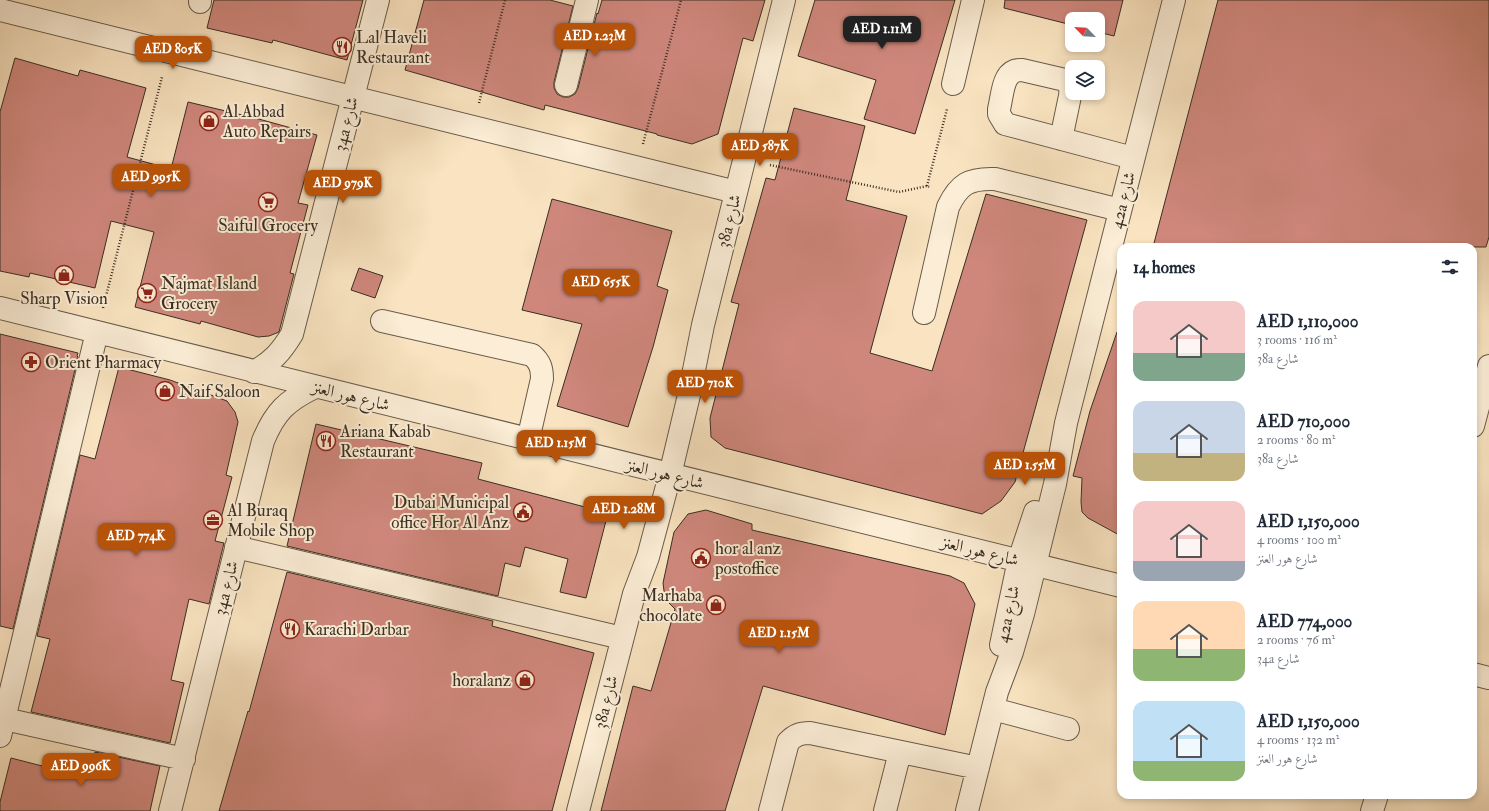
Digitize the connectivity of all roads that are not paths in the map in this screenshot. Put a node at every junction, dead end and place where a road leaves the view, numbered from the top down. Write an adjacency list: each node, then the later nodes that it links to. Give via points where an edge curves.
1 (378, 0): 9 (street, 34a شارع)
2 (587, 0): 8 (street)
3 (784, 0): 12 (street, 38a شارع)
4 (974, 0): 7 (street)
5 (1174, 0): 11 (street, 42a شارع)
6 (0, 10): 9 (street)
7 (953, 84)
8 (566, 85)
9 (354, 96): 12 (street); 19 (street, 34a شارع, via 292,334 283,350 270,363)
10 (1060, 139): 11 (street)
11 (1133, 158): 13 (street, 42a شارع)
12 (736, 192): 23 (street, 38a شارع, via 703,325 678,393)
13 (1120, 210): 15 (street, via 995,179 980,178 966,183 955,193 948,207); 25 (street, 42a شارع, via 1066,423 1051,461)
14 (0, 308): 17 (street, شارع هور العنز)
15 (924, 313)
16 (382, 321): 22 (street, via 532,355 542,370 542,379)
17 (97, 332): 19 (street, شارع هور العنز); 31 (street)
18 (1489, 366): 21 (street)
19 (254, 372): 20 (street, شارع هور العنز)
20 (314, 387): 22 (street, شارع هور العنز); 24 (street, 34a شارع, via 297,395 270,423)
21 (1477, 411)
22 (528, 440): 23 (street, شارع هور العنز)
23 (662, 473): 25 (street, شارع هور العنز); 27 (street, 38a شارع, via 637,554 634,594)
24 (236, 547): 27 (street); 34 (street, 34a شارع)
25 (1027, 562): 26 (street, شارع هور العنز); 30 (street, 42a شارع, via 1014,645)
26 (1117, 585)
27 (622, 638): 38 (street, 38a شارع)
28 (1477, 675): 29 (street)
29 (1489, 678)
30 (995, 701): 32 (street); 35 (street, 42a شارع)
31 (1, 724): 34 (street)
32 (1068, 729)
33 (900, 752): 35 (street); 39 (street, via 810,733 794,736 788,742 785,751); 40 (street)
34 (184, 759): 37 (street, 34a شارع)
35 (978, 768): 41 (street, 42a شارع)
36 (1376, 799): 42 (street)
37 (170, 811)
38 (578, 811)
39 (770, 811)
40 (885, 811)
41 (967, 811)
42 (1372, 811)

